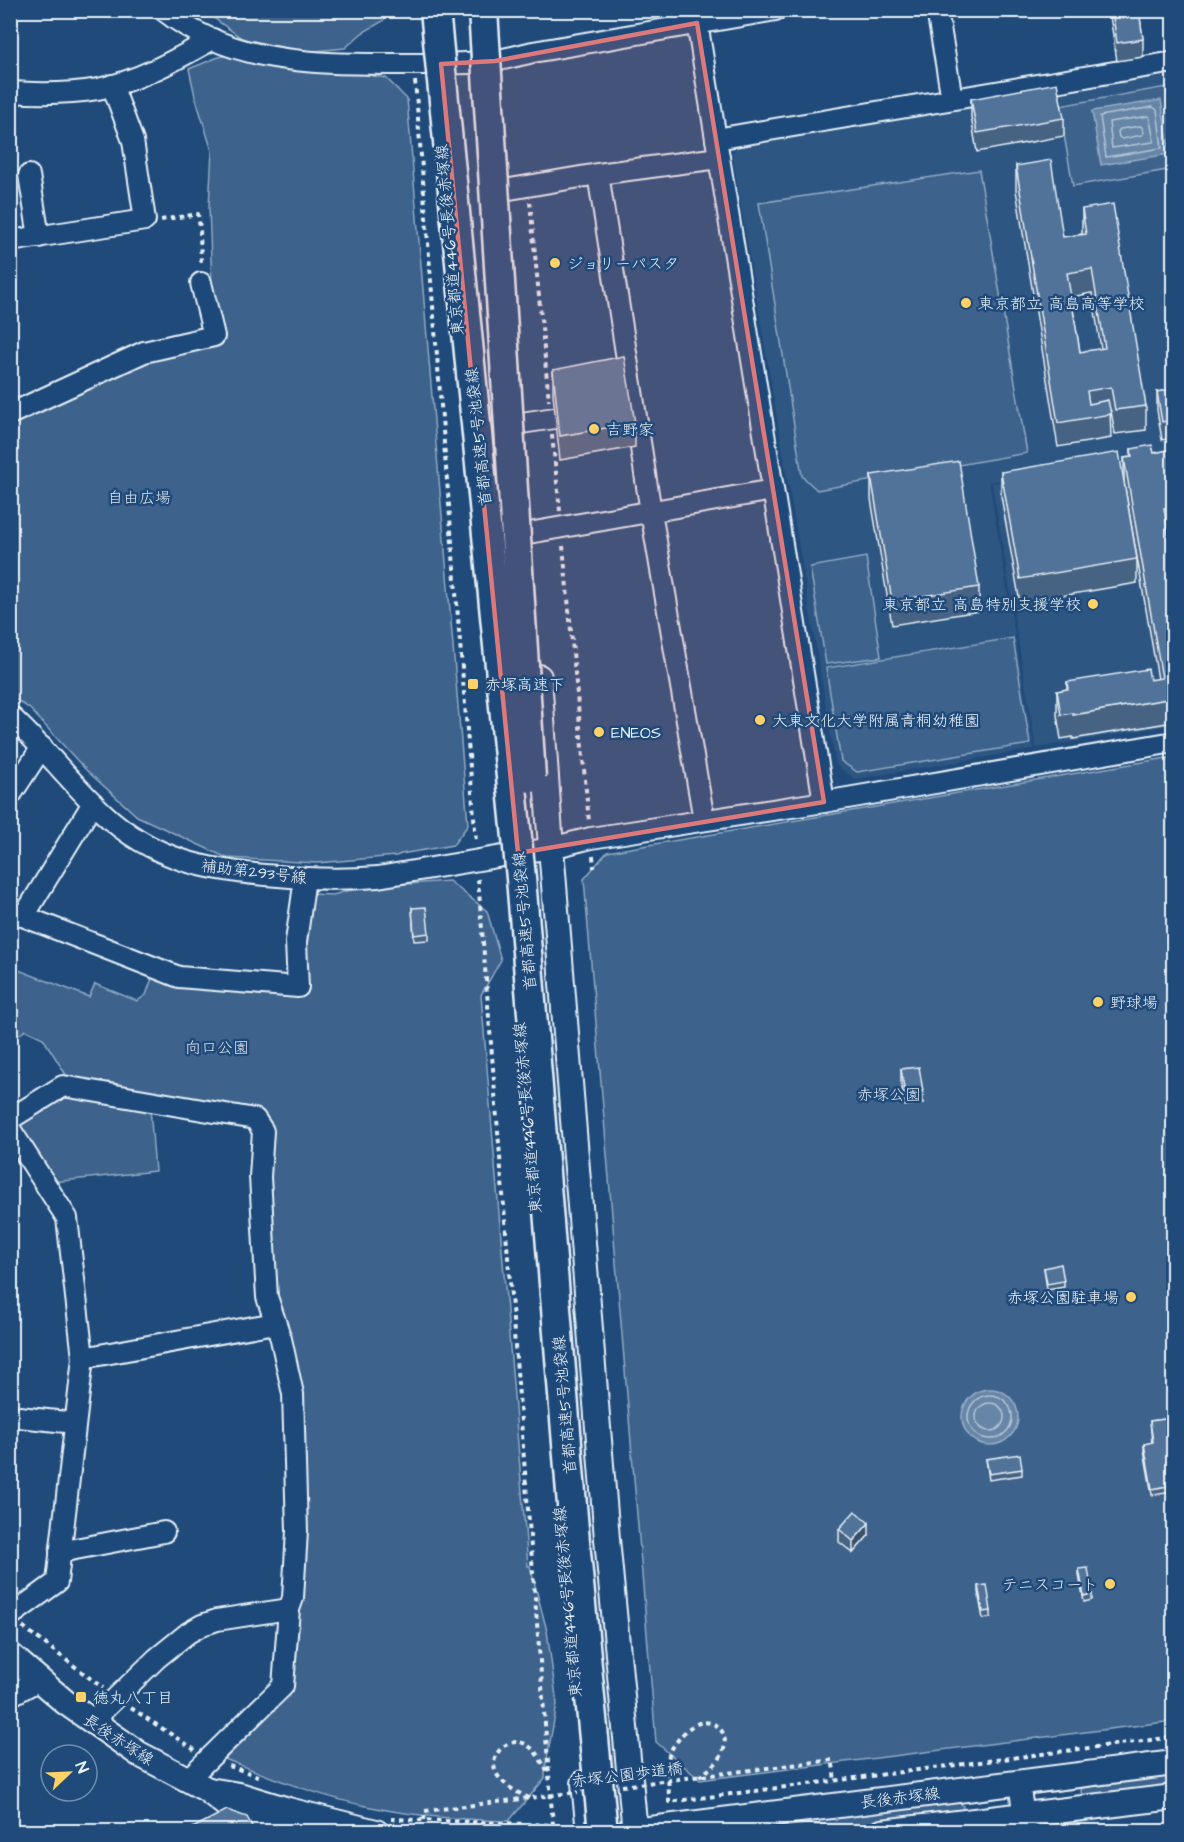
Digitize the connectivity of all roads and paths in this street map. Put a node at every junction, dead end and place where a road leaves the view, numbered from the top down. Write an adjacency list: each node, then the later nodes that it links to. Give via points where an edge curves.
1 (163, 10): 11 (street)
2 (429, 10): 14 (main road, 東京都道446号長後赤塚線)
3 (435, 10): 33 (highway, 首都高速5号池袋線, bridge)
4 (452, 10): 33 (highway, bridge)
5 (467, 10): 33 (highway, bridge)
6 (483, 10): 33 (highway, 首都高速5号池袋線, bridge)
7 (491, 10): 12 (main road)
8 (776, 10): 10 (street)
9 (937, 10): 17 (street)
10 (696, 17): 12 (street); 18 (street)
11 (213, 39): 14 (street, via 240,50 299,62); 15 (street, via 180,58)
12 (495, 61): 14 (street); 21 (main road)
13 (1173, 62): 17 (street)
14 (423, 64): 41 (main road, 東京都道446号長後赤塚線); 42 (path)
15 (112, 85): 16 (street, via 72,93); 22 (street, via 133,141)
16 (10, 92)
17 (952, 99): 18 (street)
18 (717, 149): 19 (street); 29 (street)
19 (598, 174): 21 (street); 30 (street)
20 (30, 175): 23 (street)
21 (504, 190): 28 (main road)
22 (145, 220): 23 (street); 25 (path, via 198,214)
23 (39, 237): 24 (street)
24 (10, 242)
25 (201, 283): 26 (street, via 214,336 144,352)
26 (10, 414)
27 (555, 418): 28 (street)
28 (521, 423): 31 (main road)
29 (772, 490): 30 (street); 37 (street)
30 (651, 512): 31 (street); 39 (street)
31 (529, 533): 40 (main road)
32 (10, 716): 35 (street, 補助第293号線)
33 (517, 726): 76 (highway, 首都高速5号池袋線, bridge, via 590,1540); 79 (highway, 首都高速5号池袋線, bridge, via 575,1542)
34 (1173, 742): 37 (street, 補助第293号線)
35 (42, 747): 36 (street); 38 (street, 補助第293号線)
36 (10, 796)
37 (824, 802): 39 (street, 補助第293号線)
38 (93, 803): 43 (street, 補助第293号線, via 136,838 177,859 218,870); 44 (street)
39 (704, 820): 40 (street, 補助第293号線)
40 (551, 848): 41 (street, 補助第293号線); 76 (main road)
41 (506, 855): 42 (street, 補助第293号線); 78 (main road, 東京都道446号長後赤塚線, via 561,1542)
42 (477, 860): 43 (street, 補助第293号線, via 378,877); 63 (path)
43 (305, 878): 44 (street, via 296,942 298,987 179,977)
44 (17, 913)
45 (10, 1119): 47 (street, via 63,1086 255,1119 264,1131 260,1177 267,1298)
46 (10, 1130): 48 (street, via 67,1218)
47 (275, 1323): 48 (street); 53 (street, via 293,1394 297,1531)
48 (83, 1358): 50 (street)
49 (10, 1416): 50 (street)
50 (75, 1423): 52 (street)
51 (164, 1532): 52 (street)
52 (60, 1551): 54 (street, via 57,1582)
53 (289, 1609): 58 (street, via 202,1625 158,1658); 61 (street, via 283,1686)
54 (15, 1620): 58 (path)
55 (10, 1655): 56 (main road, 長後赤塚線)
56 (39, 1680): 57 (street); 59 (main road, 長後赤塚線)
57 (10, 1696)
58 (116, 1698): 59 (street); 61 (path)
59 (91, 1722): 68 (main road, 長後赤塚線)
60 (1173, 1737): 66 (path)
61 (208, 1759): 65 (path); 68 (street)
62 (1173, 1763): 67 (main road, 長後赤塚線)
63 (549, 1775): 72 (path, via 527,1744 508,1743 498,1751 494,1764 499,1777); 73 (path, via 553,1825)
64 (699, 1777): 66 (path, 赤塚公園歩道橋, bridge, via 833,1762); 66 (path, via 714,1765 723,1750 724,1738 718,1726 706,1722 689,1727 669,1754 669,1802); 69 (path, 赤塚公園歩道橋, bridge)
65 (264, 1779)
66 (834, 1782)
67 (1019, 1782): 74 (street); 76 (main road, 長後赤塚線)
68 (197, 1785): 75 (main road, 長後赤塚線, via 288,1810); 77 (main road, 長後赤塚線, via 234,1811)
69 (620, 1786)
70 (586, 1791): 72 (path, 赤塚公園歩道橋, bridge)
71 (1173, 1797): 74 (main road, 長後赤塚線)
72 (529, 1798): 73 (path, 赤塚公園歩道橋, bridge, via 425,1811)
73 (424, 1820): 75 (path)
74 (1024, 1823): 80 (main road, 長後赤塚線)
75 (380, 1825)
76 (628, 1831)
77 (288, 1832)
78 (589, 1832)
79 (603, 1832)
80 (882, 1832)

